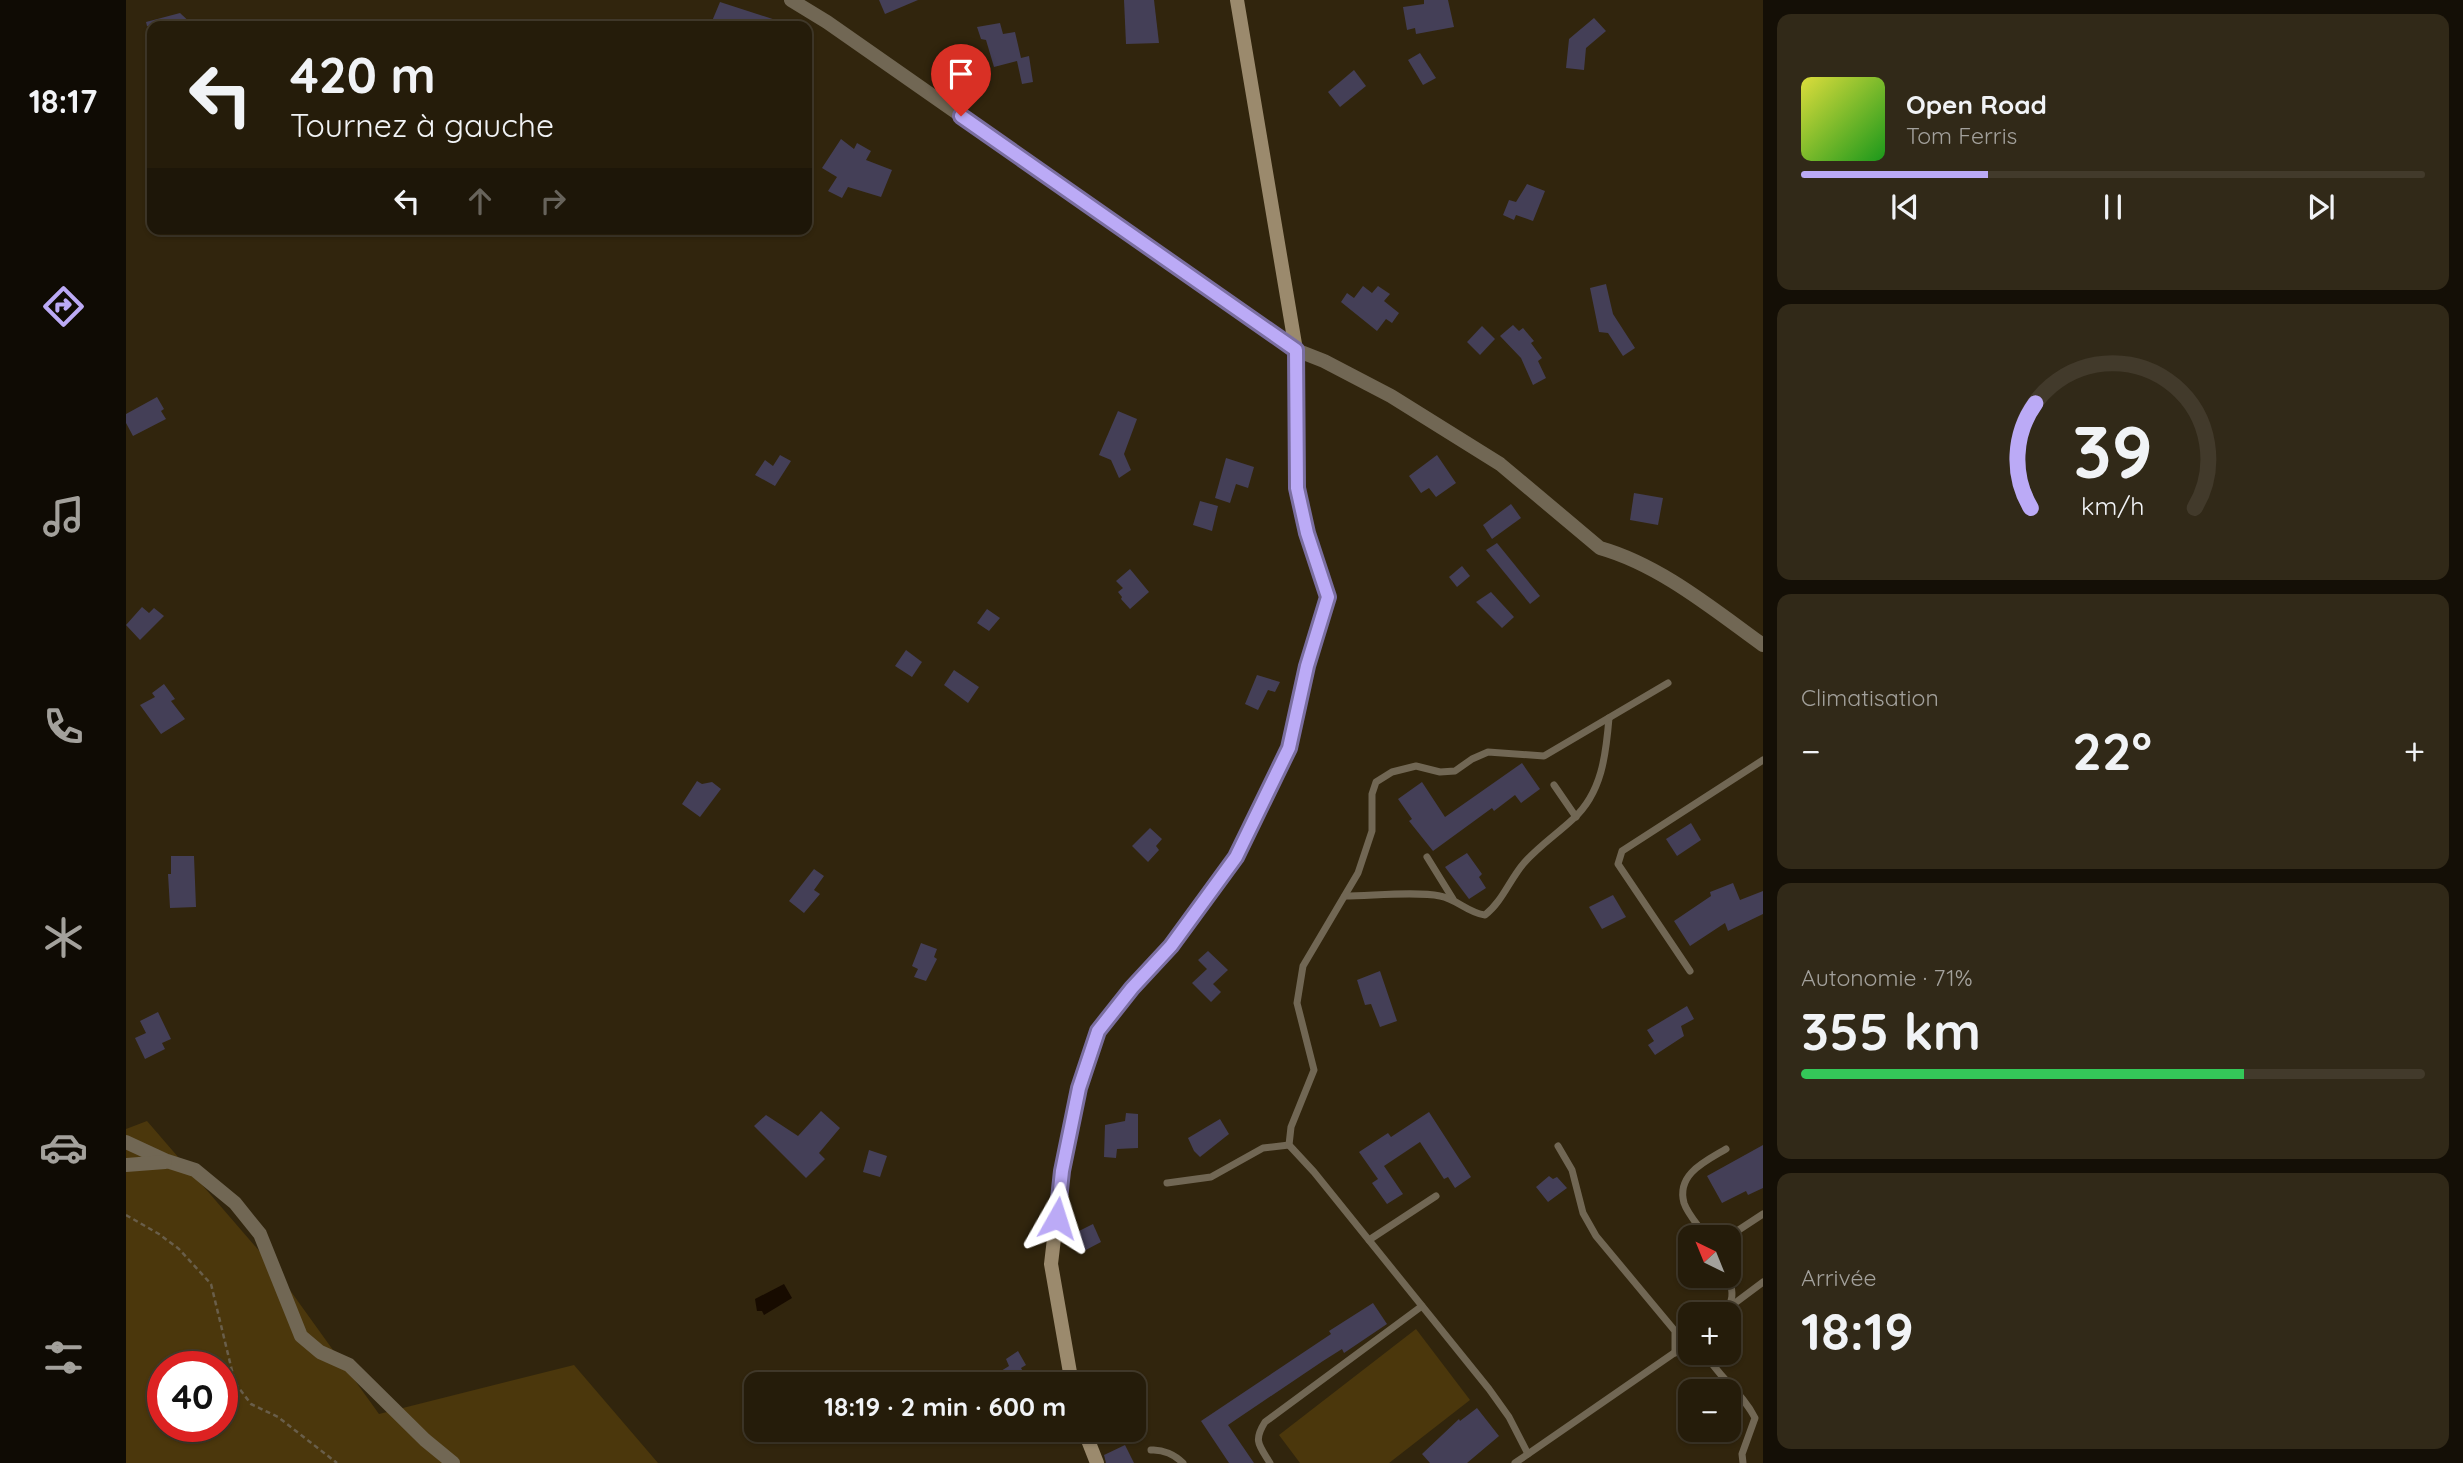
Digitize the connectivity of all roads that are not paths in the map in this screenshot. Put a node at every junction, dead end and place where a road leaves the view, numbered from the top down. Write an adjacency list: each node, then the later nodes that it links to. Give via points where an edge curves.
1 (792, 0): 3 (street)
2 (1237, 0): 3 (street)
3 (1296, 350): 4 (street, via 1391,397 1500,464 1600,548 1687,591); 32 (street, via 1297,488 1328,597 1289,748 1236,857 1171,946 1098,1031 1079,1088 1062,1171 1051,1264)
4 (1763, 645)
5 (1668, 683): 6 (lane)
6 (1609, 718): 9 (lane, via 1606,756 1595,790); 11 (lane, via 1544,756 1488,752 1455,771 1416,766 1376,782 1371,794 1372,831)
7 (1763, 760): 13 (lane, via 1622,851 1618,864)
8 (1554, 785): 9 (lane)
9 (1576, 817): 12 (lane, via 1533,852 1485,915 1473,913)
10 (1427, 857): 12 (lane)
11 (1345, 896): 12 (lane, via 1436,895); 15 (lane, via 1303,966 1297,1003 1314,1070 1291,1127)
12 (1453, 899)
13 (1690, 971)
14 (126, 1142): 18 (street)
15 (1289, 1145): 20 (lane, via 1263,1148 1211,1177); 25 (lane)
16 (1558, 1146): 30 (lane, via 1572,1170 1583,1213 1596,1236 1675,1331)
17 (1726, 1149): 23 (lane, via 1685,1179 1684,1203)
18 (167, 1161): 19 (street); 36 (street, via 195,1170 234,1203 260,1234 302,1336 320,1352 349,1365)
19 (126, 1165)
20 (1167, 1183)
21 (1436, 1196): 25 (lane)
22 (1763, 1214): 24 (lane)
23 (1698, 1225)
24 (1741, 1228)
25 (1368, 1240): 28 (lane)
26 (1763, 1282): 27 (lane)
27 (1736, 1302)
28 (1422, 1306): 35 (lane, via 1489,1388); 39 (lane, via 1265,1422 1257,1434 1258,1444)
29 (1678, 1351): 30 (lane)
30 (1675, 1353): 35 (lane)
31 (1713, 1365): 41 (lane, via 1755,1418 1742,1454)
32 (1070, 1372)
33 (1089, 1442): 37 (street)
34 (1151, 1450): 38 (lane)
35 (1528, 1454): 40 (lane)
36 (453, 1463)
37 (1097, 1463)
38 (1183, 1463)
39 (1270, 1463)
40 (1515, 1463)
41 (1744, 1463)

